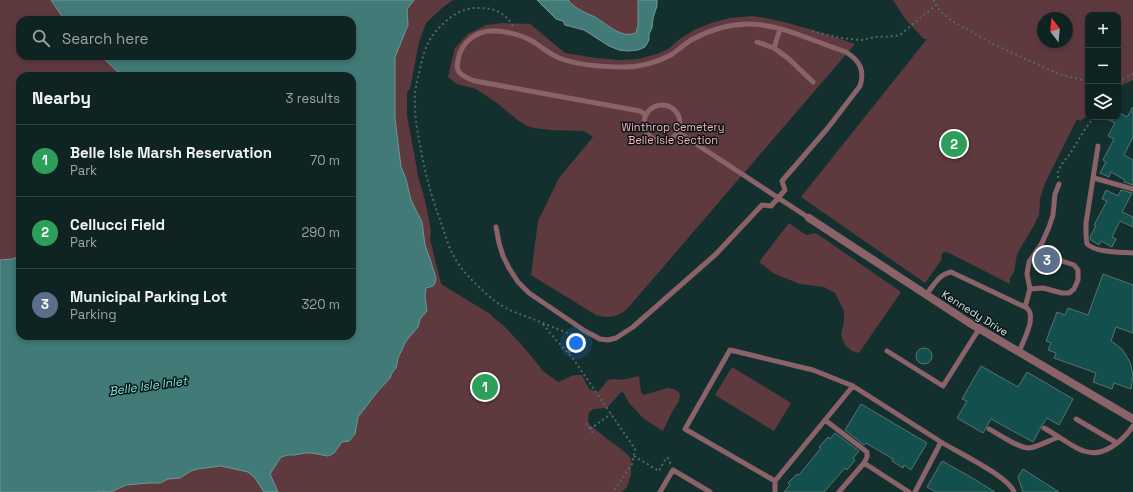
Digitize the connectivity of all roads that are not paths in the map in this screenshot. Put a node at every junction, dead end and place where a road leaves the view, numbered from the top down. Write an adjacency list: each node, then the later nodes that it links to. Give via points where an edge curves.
1 (780, 29): 3 (lane); 5 (lane, via 761,24 722,27 691,40 662,59 625,67 586,65 558,58 514,33 495,30 471,38 461,48 458,56 459,71 465,78 475,82 640,111); 11 (lane, via 846,52 859,64 862,78 860,86 827,129 782,182 785,190)
2 (757, 42): 3 (lane)
3 (774, 48): 4 (lane)
4 (813, 82)
5 (646, 115): 6 (lane, via 644,125 649,135 654,138 670,139); 6 (lane, via 649,110 660,105 671,107 680,120)
6 (678, 132): 11 (lane)
7 (1098, 146): 8 (lane)
8 (1094, 178): 10 (lane); 15 (lane, via 1086,223 1087,244 1108,251)
9 (1059, 184): 14 (lane, via 1055,194 1053,215)
10 (1133, 188)
11 (778, 198): 12 (lane); 13 (lane, via 771,206 762,205 716,254 633,327 608,340 585,331 529,293 509,268)
12 (809, 218): 17 (street, Kennedy Drive)
13 (496, 228)
14 (1038, 249): 16 (lane, via 1028,266); 16 (lane, via 1050,257 1074,264 1079,273 1078,280 1069,293 1043,288)
15 (1133, 253)
16 (1030, 289): 18 (lane)
17 (926, 295): 18 (lane, via 941,276 951,272); 19 (street, Kennedy Drive)
18 (1025, 307): 21 (lane, via 1030,311 1030,320)
19 (980, 329): 20 (lane, via 943,386); 21 (street, Kennedy Drive)
20 (887, 352)
21 (1019, 352): 24 (street, Kennedy Drive)
22 (853, 386): 25 (lane); 30 (lane); 33 (lane, via 813,370 730,350 685,429)
23 (1076, 418): 31 (lane)
24 (1133, 419)
25 (825, 420): 32 (lane, via 867,452); 33 (lane)
26 (1133, 426): 31 (lane, via 1126,437)
27 (1044, 428): 29 (lane)
28 (989, 429): 29 (lane, via 1027,448)
29 (1059, 437): 31 (lane, via 1090,453)
30 (941, 442): 39 (lane); 40 (lane, via 998,474)
31 (1117, 444)
32 (864, 463): 37 (lane); 38 (lane)
33 (775, 481): 36 (lane)
34 (660, 492): 35 (lane, via 673,470)
35 (710, 492)
36 (775, 492)
37 (839, 492)
38 (910, 492)
39 (915, 492)
40 (1014, 492)

